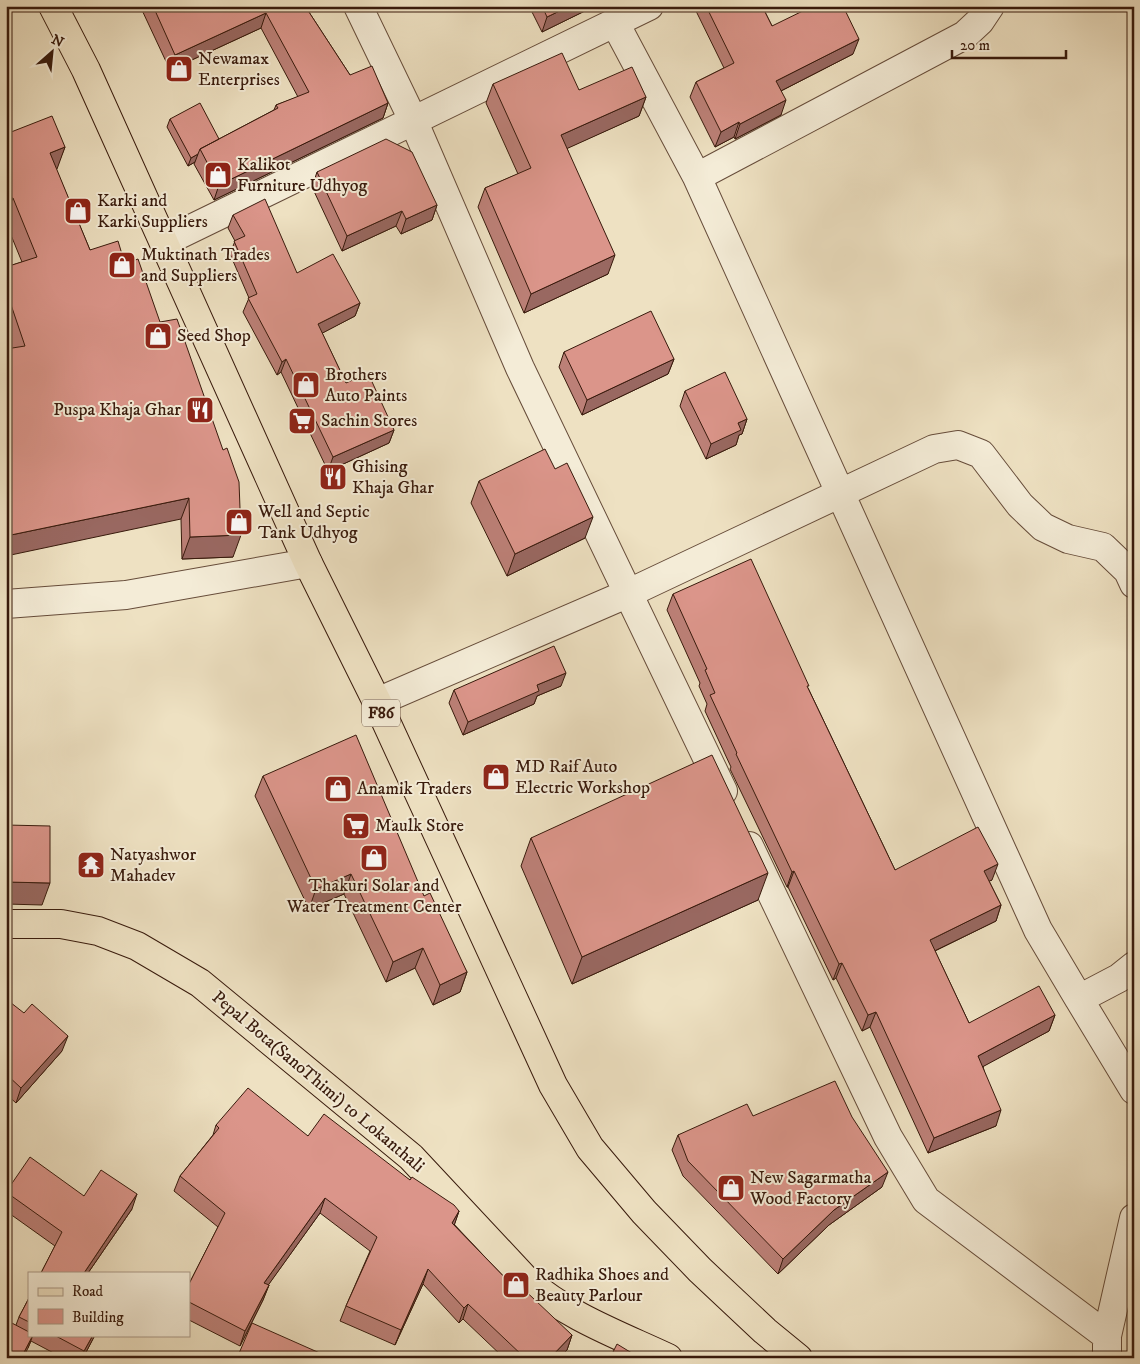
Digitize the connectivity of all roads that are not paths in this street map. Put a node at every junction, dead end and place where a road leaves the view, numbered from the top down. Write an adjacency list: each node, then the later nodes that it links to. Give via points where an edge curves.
1 (53, 6): 8 (main road, F86, via 86,70)
2 (358, 6): 6 (street)
3 (649, 6): 5 (street)
4 (990, 6): 7 (street, via 966,35)
5 (615, 23): 6 (street); 7 (street)
6 (413, 120): 8 (street); 12 (street, via 520,368)
7 (697, 176): 9 (street)
8 (164, 242): 10 (main road, F86)
9 (841, 492): 11 (street, via 934,449 958,445 981,454 1020,505 1043,527 1068,539 1103,547 1128,571); 12 (street); 17 (street, via 1038,930)
10 (308, 563): 13 (street, via 126,595); 14 (main road, F86)
11 (1134, 584)
12 (629, 593): 14 (street); 20 (street, via 888,1138 926,1200)
13 (6, 604)
14 (376, 702): 22 (main road, F86, via 553,1085 590,1148 644,1212 700,1270)
15 (6, 924): 21 (main road, Pepal Bota(SanoThimi) to Lokanthali, via 61,924 98,931 137,946 200,983 411,1156 544,1296)
16 (1134, 966): 17 (street, via 1119,978)
17 (1079, 999): 18 (street)
18 (1134, 1090)
19 (1134, 1218): 20 (street)
20 (1107, 1347)
21 (668, 1358)
22 (798, 1358)

